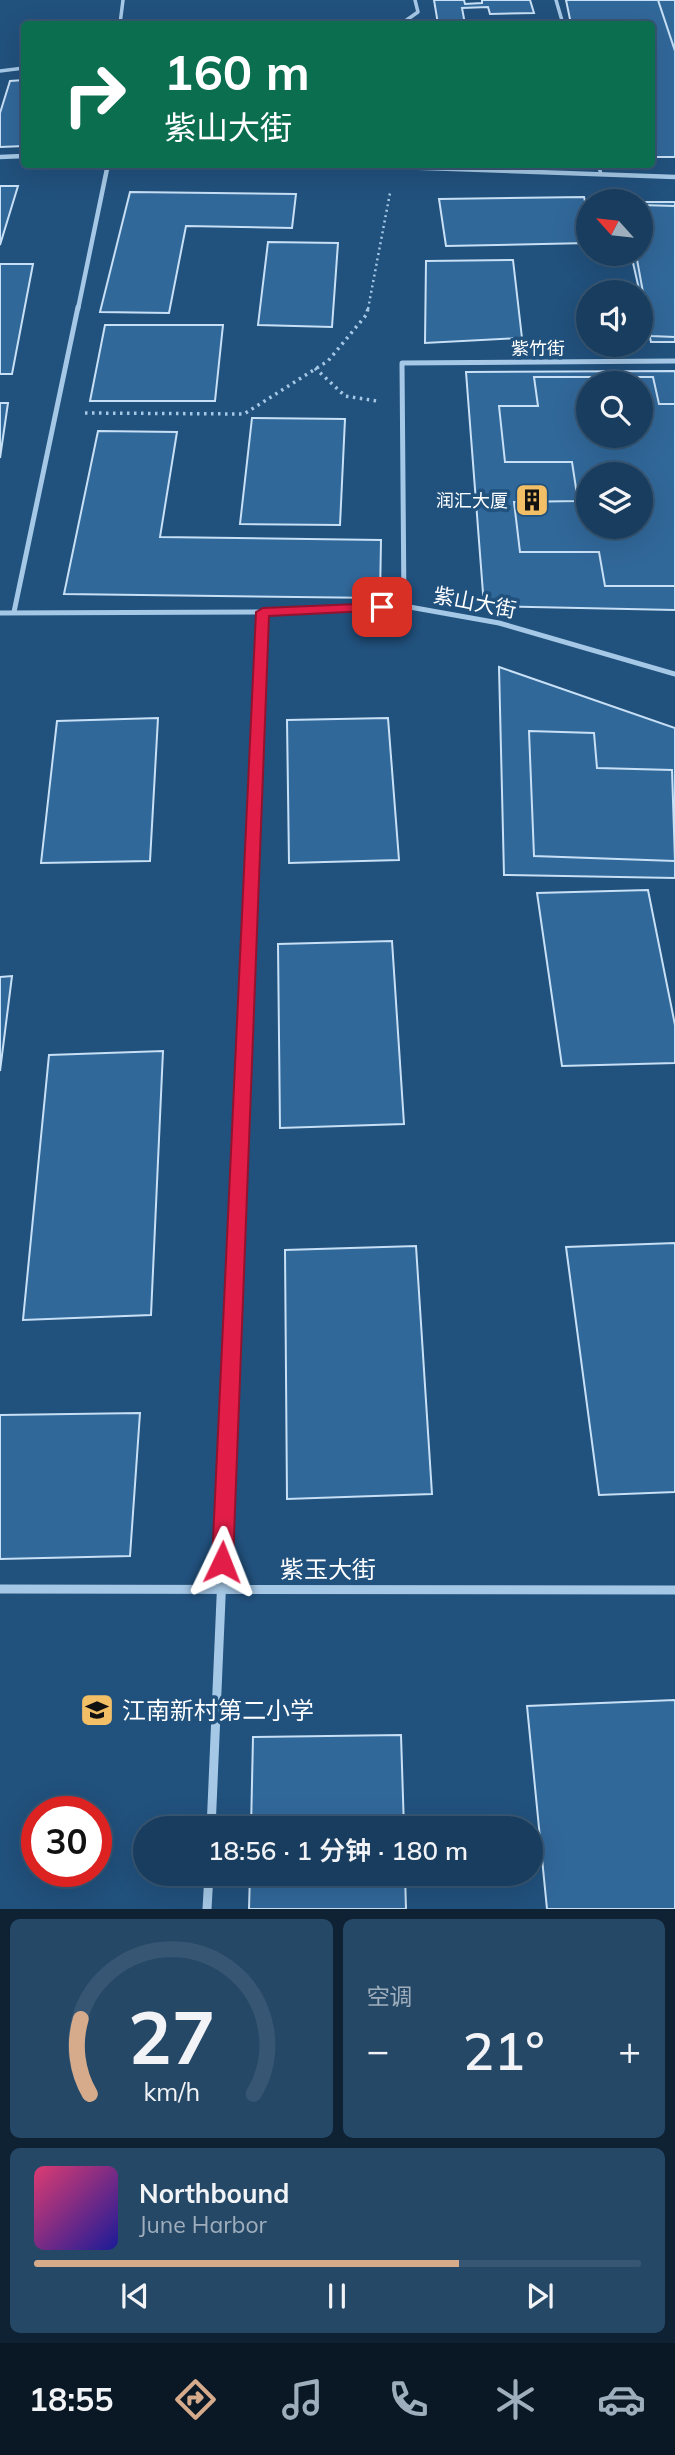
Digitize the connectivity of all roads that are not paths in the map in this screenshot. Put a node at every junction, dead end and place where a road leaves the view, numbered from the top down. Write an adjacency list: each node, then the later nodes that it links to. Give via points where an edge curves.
1 (123, 0): 4 (lane)
2 (415, 0): 5 (lane, via 418,12)
3 (556, 0): 6 (lane)
4 (120, 21)
5 (405, 21)
6 (562, 21)
7 (21, 68): 8 (lane)
8 (0, 71)
9 (0, 156): 10 (street)
10 (21, 156)
11 (107, 168): 18 (street)
12 (395, 168): 14 (street)
13 (599, 168): 14 (lane)
14 (601, 174): 15 (street)
15 (675, 177)
16 (675, 361): 17 (street, 紫竹街, via 402,363)
17 (404, 606): 19 (street, 紫山大街); 21 (street, 紫山大街, via 499,622)
18 (15, 612): 19 (street, 紫山大街); 20 (street, 紫山大街)
19 (263, 612): 23 (street)
20 (0, 613)
21 (675, 674)
22 (0, 1589): 23 (street, 紫玉大街)
23 (221, 1590): 24 (street, 紫玉大街); 25 (street)
24 (675, 1590)
25 (212, 1816)
26 (208, 1886): 27 (street)
27 (207, 1909)

